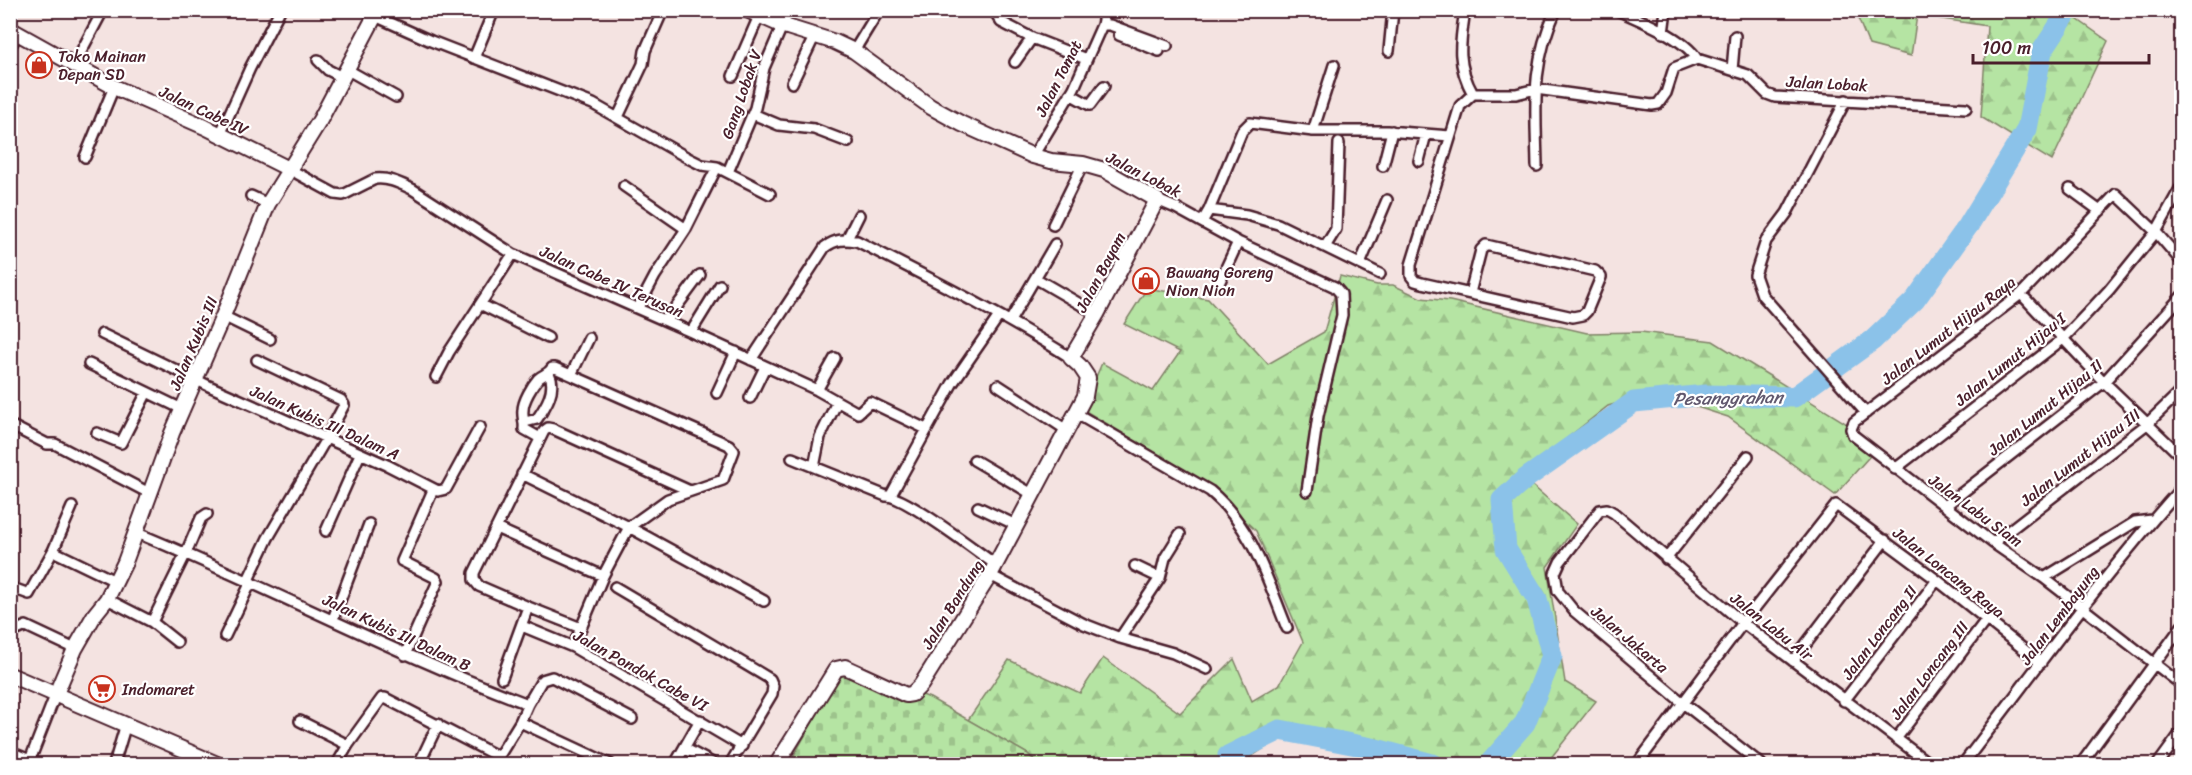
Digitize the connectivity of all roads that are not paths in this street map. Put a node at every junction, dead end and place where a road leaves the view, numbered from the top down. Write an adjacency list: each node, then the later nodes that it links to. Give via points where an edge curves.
1 (103, 10): 32 (street)
2 (280, 10): 51 (street)
3 (494, 10): 27 (street)
4 (663, 10): 47 (street)
5 (789, 10): 16 (street, Gang Lobak V)
6 (879, 10): 25 (street)
7 (994, 10): 22 (street, via 1002,22)
8 (1105, 10): 17 (street, Jalan Tomat)
9 (1393, 10): 26 (street)
10 (1465, 10): 42 (street, via 1459,52 1466,83)
11 (1556, 10): 40 (street, via 1541,46)
12 (1617, 10): 19 (street)
13 (1666, 10): 19 (street)
14 (376, 13): 27 (street); 35 (street, Jalan Kubis III)
15 (753, 13): 16 (street, Jalan Lobak); 36 (street)
16 (781, 25): 20 (street, Jalan Lobak); 46 (street, Gang Lobak V, via 764,68)
17 (1102, 25): 24 (street); 28 (street, Jalan Tomat)
18 (14, 31): 23 (street); 32 (street, Jalan Cabe IV)
19 (1663, 33): 29 (street, via 1691,49)
20 (815, 35): 25 (street, Jalan Lobak); 37 (street)
21 (1735, 36): 34 (street)
22 (1032, 38): 28 (street); 31 (street)
23 (10, 47)
24 (1163, 48)
25 (854, 51): 55 (street, Jalan Lobak, via 931,108)
26 (1389, 51)
27 (474, 58): 47 (street)
28 (1086, 59): 41 (street, Jalan Tomat)
29 (1697, 59): 34 (street, Jalan Lobak); 40 (street, via 1674,68 1658,104)
30 (318, 60): 35 (street, via 328,69)
31 (1015, 62)
32 (74, 65): 39 (street, Jalan Cabe IV)
33 (1334, 65): 48 (street)
34 (1732, 70): 44 (street, Jalan Lobak, via 1748,75 1775,97)
35 (344, 73): 43 (street); 62 (street, Jalan Kubis III)
36 (734, 76)
37 (792, 83)
38 (1104, 86): 41 (street, via 1090,105)
39 (114, 87): 51 (street, Jalan Cabe IV); 56 (street)
40 (1536, 89): 42 (street, via 1516,94); 60 (street)
41 (1070, 94): 55 (street, Jalan Tomat)
42 (1473, 94): 52 (street, via 1460,106)
43 (396, 97)
44 (1846, 100): 45 (street, Jalan Lobak); 127 (street, via 1787,213 1766,241 1755,275 1762,295)
45 (1966, 108)
46 (753, 114): 53 (street, via 779,125 814,129); 63 (street, Gang Lobak V)
47 (618, 117): 61 (street, via 688,158)
48 (1313, 131): 49 (street); 72 (street, via 1257,123 1245,126)
49 (1392, 131): 50 (street); 59 (street)
50 (1426, 134): 52 (street); 57 (street)
51 (220, 135): 62 (street, Jalan Cabe IV)
52 (1450, 136): 91 (street, via 1411,276 1422,283)
53 (848, 142)
54 (1339, 143): 82 (street, via 1335,230)
55 (1033, 156): 58 (street, Jalan Lobak)
56 (85, 157)
57 (1419, 161)
58 (1083, 164): 69 (street, Jalan Lobak, via 1113,174); 76 (street)
59 (1383, 166)
60 (1537, 166)
61 (717, 167): 63 (street); 77 (street)
62 (289, 168): 71 (street, Jalan Kubis III); 83 (street, Jalan Cabe IV Terusan, via 334,194 343,195 375,179 399,183)
63 (728, 172): 67 (street)
64 (624, 186): 77 (street)
65 (2070, 189): 73 (street)
66 (2180, 189): 78 (street, Jalan Lumut Hijau I)
67 (770, 194)
68 (251, 196): 71 (street)
69 (1157, 200): 75 (street, Jalan Lobak); 96 (street, Jalan Bayam)
70 (1387, 200): 85 (street)
71 (268, 204): 97 (street, Jalan Kubis III)
72 (1209, 210): 75 (street); 82 (street, via 1278,224)
73 (2100, 211): 78 (street, Jalan Lumut Hijau Raya, via 2116,194); 92 (street, Jalan Lumut Hijau Raya)
74 (859, 215): 79 (street)
75 (1202, 222): 80 (street, Jalan Lobak)
76 (1053, 225)
77 (686, 229): 95 (street)
78 (2156, 232): 84 (street); 106 (street, Jalan Lumut Hijau I)
79 (847, 239): 98 (street); 111 (street, via 834,240 825,247)
80 (1238, 242): 89 (street); 150 (street, Jalan Lobak, via 1335,287 1341,294 1342,315 1318,416)
81 (1055, 244): 88 (street)
82 (1325, 247): 85 (street)
83 (513, 254): 94 (street); 95 (street, Jalan Cabe IV Terusan)
84 (2181, 262)
85 (1360, 264): 86 (street)
86 (1380, 273)
87 (700, 275): 99 (street)
88 (1035, 278): 96 (street); 100 (street)
89 (1220, 281)
90 (720, 285): 101 (street)
91 (1470, 293): 91 (street, via 1573,317 1587,311 1601,278 1595,271 1486,245 1481,250)
92 (2021, 294): 106 (street); 127 (street, Jalan Lumut Hijau Raya)
93 (2181, 297): 118 (street, Jalan Lumut Hijau II)
94 (482, 305): 103 (street); 116 (street)
95 (638, 308): 99 (street, Jalan Cabe IV Terusan)
96 (1097, 314): 109 (street, Jalan Bayam)
97 (223, 316): 105 (street); 117 (street, Jalan Kubis III)
98 (999, 316): 100 (street); 133 (street)
99 (666, 321): 101 (street, Jalan Cabe IV Terusan)
100 (1010, 321): 109 (street)
101 (691, 332): 107 (street, Jalan Cabe IV Terusan)
102 (102, 334): 117 (street, Jalan Kubis III Dalam A)
103 (548, 338)
104 (589, 338): 115 (street)
105 (270, 339)
106 (2063, 339): 118 (street); 145 (street, Jalan Lumut Hijau I)
107 (735, 352): 111 (street, Jalan Cabe IV Terusan); 123 (street)
108 (835, 358): 120 (street)
109 (1071, 358): 128 (street, Jalan Bandung, via 1088,378)
110 (257, 360): 138 (street, via 343,402)
111 (751, 360): 113 (street, Jalan Cabe IV Terusan)
112 (89, 364): 122 (street)
113 (765, 366): 120 (street, Jalan Cabe IV Terusan); 124 (street)
114 (549, 373): 115 (street, via 555,368); 129 (street, via 537,380 523,406); 129 (street, via 552,390 537,419)
115 (571, 375): 149 (street, via 733,448 734,456 723,480)
116 (436, 377)
117 (195, 380): 126 (street, Jalan Kubis III); 138 (street, Jalan Kubis III Dalam A)
118 (2104, 382): 130 (street); 154 (street, Jalan Lumut Hijau II)
119 (998, 385): 134 (street)
120 (817, 390): 125 (street, Jalan Cabe IV Terusan)
121 (2181, 390): 130 (street, Jalan Lumut Hijau III)
122 (147, 392): 126 (street); 135 (street, via 121,443)
123 (717, 393)
124 (750, 398)
125 (837, 402): 133 (street, Jalan Cabe IV Terusan, via 858,413 870,402); 144 (street, via 820,437)
126 (182, 409): 151 (street, Jalan Kubis III)
127 (1866, 413): 136 (street, Jalan Lumut Hijau Raya, via 1852,424)
128 (1077, 414): 134 (street, Jalan Bandung); 194 (street, via 1201,486 1228,507 1250,540)
129 (525, 422): 137 (street, via 524,429)
130 (2148, 424): 141 (street); 168 (street, Jalan Lumut Hijau III)
131 (10, 425): 151 (street)
132 (480, 427): 148 (street, via 446,489)
133 (926, 429): 153 (street)
134 (1068, 431): 152 (street, Jalan Bandung)
135 (96, 433)
136 (1853, 435): 145 (street, Jalan Labu Siam)
137 (540, 438): 146 (street); 149 (street, via 548,428 553,429)
138 (326, 439): 139 (street, Jalan Kubis III Dalam A); 179 (street, via 268,538)
139 (360, 454): 148 (street, Jalan Kubis III Dalam A); 164 (street)
140 (1748, 456): 171 (street)
141 (2181, 457)
142 (792, 458): 144 (street)
143 (974, 460): 152 (street)
144 (814, 467): 153 (street)
145 (1895, 469): 154 (street, Jalan Labu Siam)
146 (522, 474): 162 (street); 163 (street)
147 (2181, 487): 159 (street, Jalan Lembayung)
148 (437, 491): 200 (street, via 402,561 438,581)
149 (690, 491): 162 (street, via 668,499)
150 (1307, 492)
151 (151, 494): 165 (street, Jalan Kubis III)
152 (1032, 494): 161 (street, Jalan Bandung)
153 (891, 495): 173 (street)
154 (1945, 506): 168 (street, Jalan Labu Siam)
155 (72, 507): 169 (street)
156 (978, 507): 161 (street)
157 (1600, 510): 171 (street, Jalan Labu Air, via 1614,513); 210 (street, Jalan Jakarta, via 1560,562 1555,573 1558,591 1574,611)
158 (207, 514): 170 (street, via 201,518)
159 (2152, 520): 176 (street, via 2135,522); 185 (street, Jalan Lembayung)
160 (369, 524): 186 (street)
161 (1016, 525): 173 (street, Jalan Bandung)
162 (629, 527): 174 (street); 183 (street)
163 (496, 528): 174 (street); 184 (street, via 474,580 479,586)
164 (326, 531)
165 (137, 533): 170 (street, Jalan Kubis III Dalam B); 178 (street, Jalan Kubis III)
166 (1180, 534): 175 (street, via 1165,558)
167 (1885, 540): 177 (street, Jalan Loncang Raya); 189 (street, Jalan Loncang Raya, via 1836,505); 201 (street)
168 (1993, 543): 176 (street, Jalan Labu Siam)
169 (53, 551): 178 (street); 180 (street, via 29,594)
170 (186, 553): 179 (street, Jalan Kubis III Dalam B); 188 (street)
171 (1666, 559): 189 (street, Jalan Labu Air)
172 (1136, 566): 175 (street)
173 (993, 570): 196 (street, via 1084,624); 234 (street, Jalan Bandung, via 916,692 899,693 840,667)
174 (603, 576): 193 (street)
175 (1160, 578): 196 (street)
176 (2044, 578): 185 (street, Jalan Labu Siam)
177 (1937, 580): 187 (street, Jalan Loncang Raya); 209 (street, Jalan Loncang II)
178 (115, 581): 182 (street, Jalan Kubis III)
179 (249, 581): 186 (street, Jalan Kubis III Dalam B); 195 (street)
180 (10, 587)
181 (615, 587): 221 (street, via 770,679 772,694)
182 (107, 599): 188 (street); 199 (street, Jalan Kubis III)
183 (764, 601)
184 (528, 607): 190 (street); 193 (street)
185 (2082, 609): 202 (street, Jalan Lembayung); 203 (street, Jalan Labu Siam)
186 (333, 619): 200 (street, Jalan Kubis III Dalam B)
187 (1986, 620): 202 (street, Jalan Loncang Raya); 219 (street, Jalan Loncang III)
188 (152, 622): 197 (street)
189 (1743, 623): 201 (street, Jalan Labu Air); 210 (street)
190 (522, 626): 198 (street, Jalan Pondok Cabe VI); 206 (street)
191 (2181, 626): 203 (street)
192 (10, 627): 199 (street, via 17,630 26,626)
193 (580, 628): 198 (street)
194 (1287, 628)
195 (225, 636)
196 (1120, 638): 204 (street, via 1173,652)
197 (177, 642)
198 (573, 647): 213 (street, Jalan Pondok Cabe VI)
199 (75, 649): 208 (street, Jalan Kubis III)
200 (405, 655): 211 (street, Jalan Kubis III Dalam B)
201 (1793, 661): 209 (street, Jalan Labu Air)
202 (2041, 663): 238 (street, Jalan Lembayung)
203 (2153, 663): 207 (street, Jalan Labu Siam); 239 (street)
204 (1207, 669)
205 (10, 675): 208 (street)
206 (502, 678)
207 (2181, 686)
208 (55, 696): 216 (street); 225 (street)
209 (1844, 701): 219 (street, Jalan Labu Air)
210 (1683, 703): 235 (street); 236 (street, Jalan Jakarta)
211 (528, 704): 212 (street, via 542,680 552,677); 215 (street)
212 (632, 719)
213 (700, 720): 221 (street, Jalan Pondok Cabe VI); 222 (street)
214 (300, 721): 220 (street)
215 (520, 722): 224 (street); 230 (street)
216 (126, 724): 226 (street); 227 (street)
217 (438, 724): 220 (street, via 382,698); 224 (street); 229 (street)
218 (2181, 732): 240 (street)
219 (1896, 739): 237 (street, Jalan Labu Air)
220 (348, 745): 228 (street)
221 (742, 746): 233 (street)
222 (684, 748): 231 (street); 232 (street)
223 (10, 752): 225 (street)
224 (496, 761)
225 (28, 762)
226 (114, 765)
227 (217, 765)
228 (337, 765)
229 (419, 765)
230 (610, 765)
231 (675, 765)
232 (714, 765)
233 (729, 765)
234 (777, 765)
235 (1637, 765)
236 (1761, 765)
237 (1930, 765)
238 (1963, 765)
239 (2081, 765)
240 (2158, 765)

